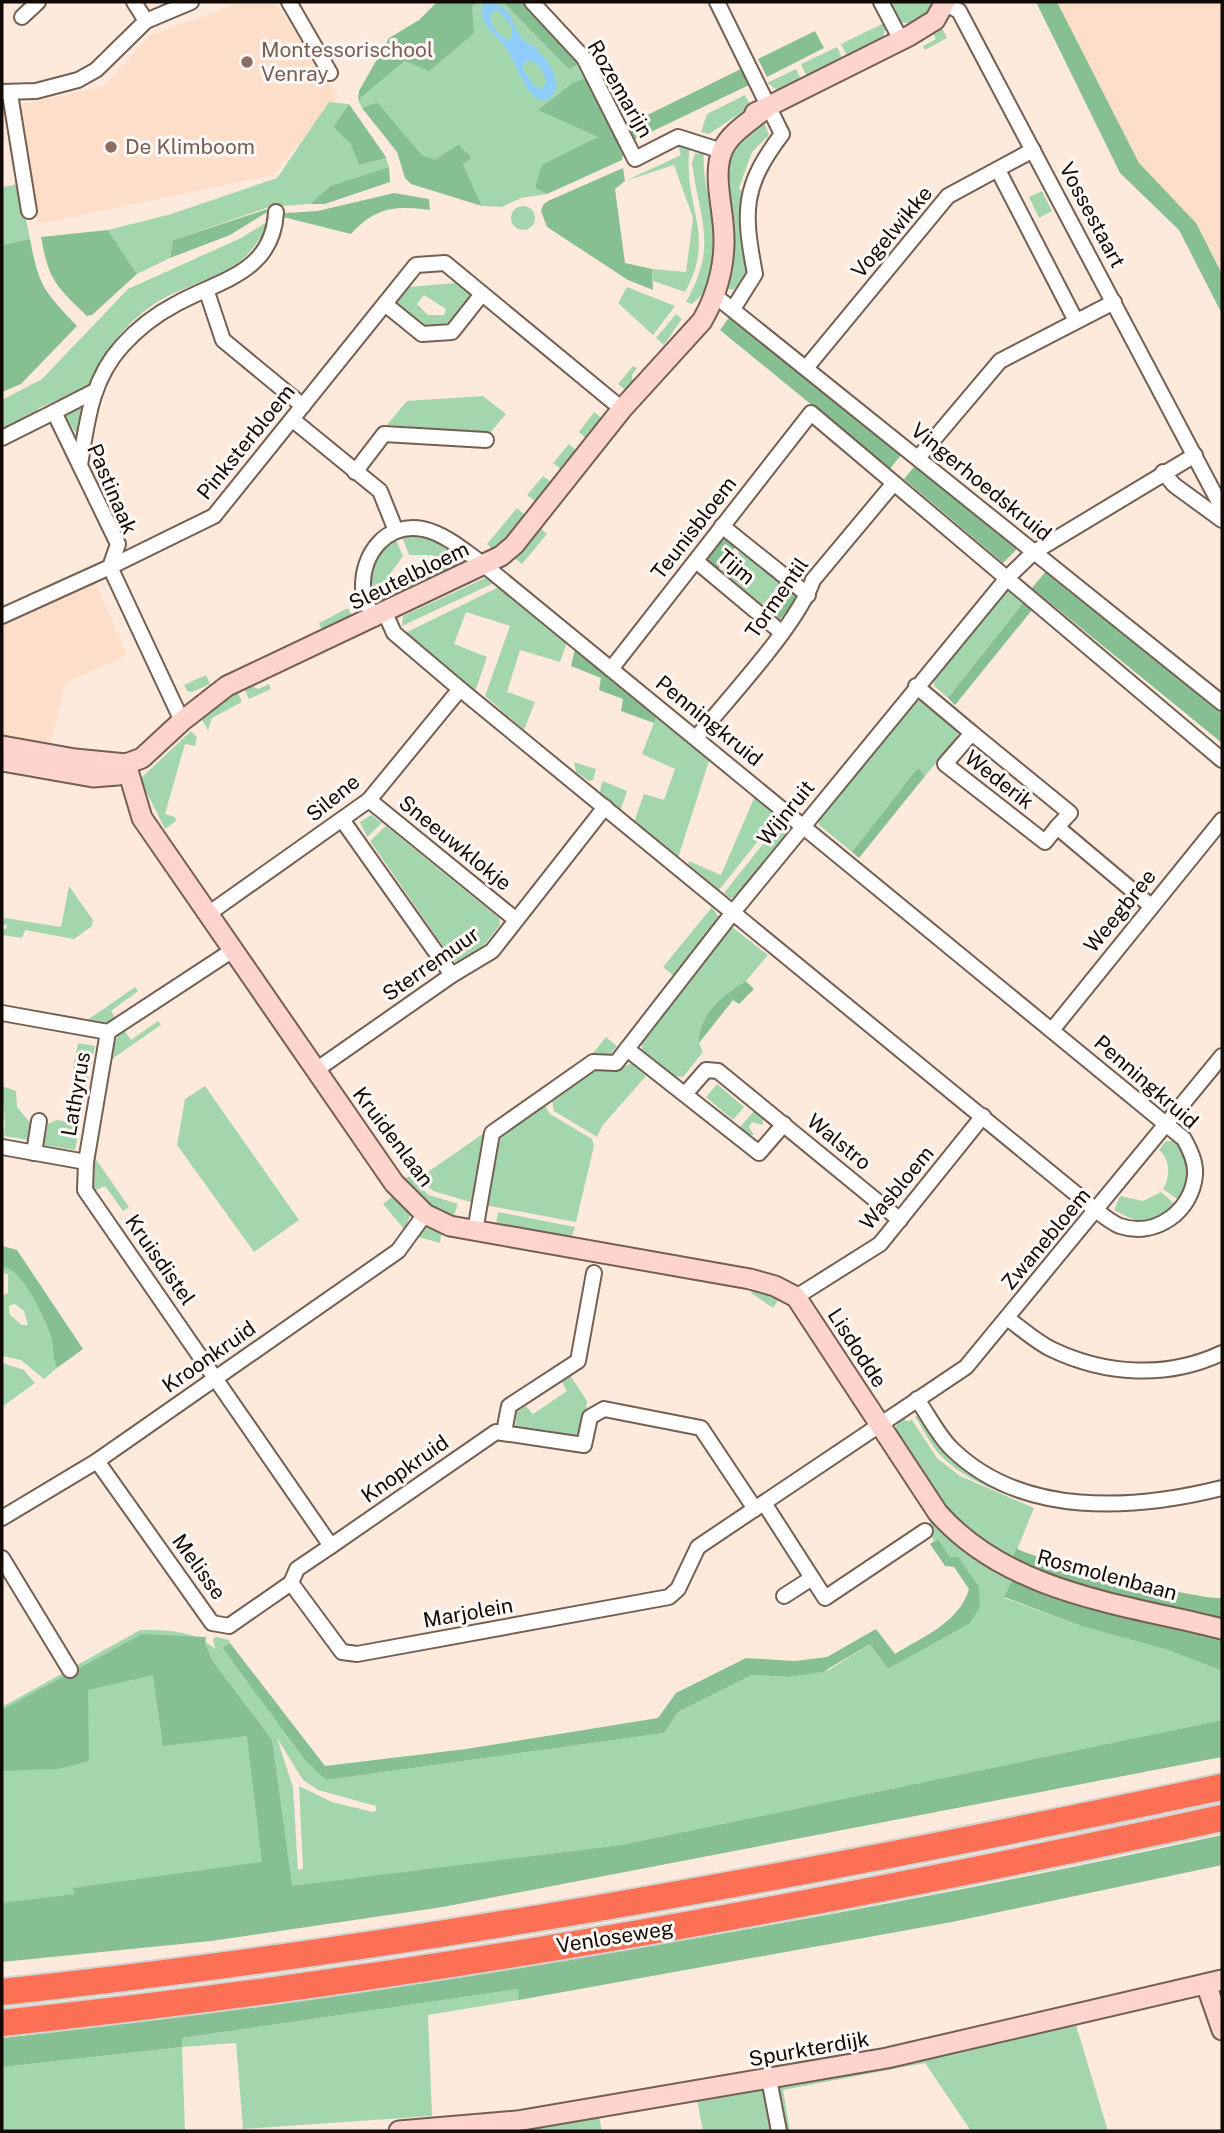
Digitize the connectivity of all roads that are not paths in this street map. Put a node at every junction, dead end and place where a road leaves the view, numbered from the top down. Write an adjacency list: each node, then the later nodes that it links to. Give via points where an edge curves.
1 (38, 2): 9 (street)
2 (134, 2): 10 (street)
3 (191, 2): 10 (street)
4 (289, 2): 12 (street)
5 (532, 2): 15 (street, Rozemarijn, via 583,58 635,159 678,137)
6 (717, 2): 14 (street)
7 (881, 2): 11 (street)
8 (944, 3): 11 (street, via 935,20); 16 (street, Vossestaart, via 959,11)
9 (22, 17)
10 (146, 21): 13 (street, via 96,70 50,89)
11 (901, 40): 14 (street)
12 (330, 73)
13 (6, 93): 18 (street)
14 (768, 108): 15 (street, via 724,130); 25 (street, via 782,134 761,164 746,207 755,274)
15 (718, 149): 22 (street, Sleutelbloem, via 709,169 720,201 723,261)
16 (1033, 150): 17 (street, Vogelwikke); 23 (street, Vossestaart)
17 (998, 170): 26 (street); 27 (street, Vogelwikke, via 948,196)
18 (29, 211)
19 (276, 212): 20 (street, via 267,244 253,262 239,276)
20 (207, 292): 28 (street, via 148,321 120,348); 29 (street, via 223,340)
21 (482, 294): 24 (street, via 453,332 422,334); 24 (street, Pinksterbloem, via 444,262 416,265); 30 (street, Pinksterbloem)
22 (713, 294): 25 (street, Vingerhoedskruid); 30 (street, Sleutelbloem, via 702,321)
23 (1114, 302): 26 (street); 35 (street, Vossestaart)
24 (385, 304): 29 (street, Pinksterbloem)
25 (733, 309): 27 (street, Vingerhoedskruid)
26 (1076, 321): 36 (street, via 1000,361)
27 (806, 369): 36 (street, Vingerhoedskruid)
28 (93, 393): 31 (street); 37 (street)
29 (303, 406): 32 (street, Pinksterbloem)
30 (622, 409): 47 (street, Sleutelbloem, via 514,545)
31 (54, 412): 33 (street); 37 (street, Pastinaak)
32 (293, 420): 38 (street); 48 (street, Pinksterbloem, via 214,516)
33 (2, 438)
34 (486, 440): 38 (street, via 384,434)
35 (1195, 455): 39 (street, Wijnruit); 41 (street, Vossestaart)
36 (918, 458): 45 (street, Vingerhoedskruid)
37 (80, 465): 48 (street, Pastinaak, via 118,544)
38 (355, 471): 44 (street, via 380,491)
39 (1163, 472): 42 (street); 45 (street, Wijnruit)
40 (894, 483): 43 (street, Teunisbloem, via 811,413); 49 (street); 50 (street, Tormentil, via 813,580)
41 (1222, 508)
42 (1222, 520)
43 (722, 526): 46 (street, Teunisbloem); 50 (street, Tijm)
44 (396, 531): 47 (street, Penningkruid, via 422,528 448,539); 52 (street, Penningkruid, via 380,539 366,559 362,590)
45 (1034, 552): 49 (street, Wijnruit); 57 (street, Vingerhoedskruid)
46 (696, 561): 53 (street, Tijm); 54 (street, Teunisbloem)
47 (484, 565): 52 (street, Sleutelbloem); 54 (street, Penningkruid)
48 (110, 567): 51 (street, Pastinaak); 58 (street)
49 (1008, 577): 55 (street, Wijnruit); 62 (street)
50 (808, 594): 53 (street, Tormentil)
51 (2, 616)
52 (379, 616): 56 (street, Penningkruid); 58 (street, Sleutelbloem, via 228,686)
53 (781, 632): 60 (street, Tormentil)
54 (611, 668): 60 (street, Penningkruid)
55 (916, 687): 59 (street, Wederik); 69 (street, Wijnruit)
56 (460, 689): 65 (street, Silene); 66 (street, Penningkruid)
57 (1222, 703)
58 (182, 721): 64 (street, Sleutelbloem, via 142,758)
59 (972, 733): 70 (street, Wederik, via 1070,813); 70 (street, Wederik, via 945,764 1045,842)
60 (696, 738): 69 (street, Penningkruid)
61 (2, 746): 64 (street)
62 (1222, 760)
63 (2, 761): 64 (street, via 93,777 118,775)
64 (126, 764): 73 (street, Kruidenlaan, via 142,818)
65 (369, 800): 68 (street, Silene); 74 (street, Sneeuwklokje)
66 (605, 807): 72 (street, Penningkruid); 74 (street, Sterremuur)
67 (1222, 820): 71 (street, Weegbree)
68 (343, 821): 73 (street, Silene); 76 (street)
69 (803, 826): 72 (street, Wijnruit); 78 (street, Penningkruid)
70 (1057, 827): 71 (street)
71 (1151, 906): 78 (street, Weegbree)
72 (734, 911): 80 (street, Wijnruit); 84 (street, Penningkruid)
73 (208, 914): 75 (street, Kruidenlaan)
74 (515, 919): 76 (street, Sterremuur, via 492,951)
75 (233, 950): 79 (street, Lathyrus); 82 (street, Kruidenlaan)
76 (452, 975): 82 (street, Sterremuur)
77 (2, 1013): 79 (street, Lathyrus)
78 (1052, 1030): 86 (street, Penningkruid)
79 (108, 1032): 90 (street, Lathyrus)
80 (627, 1049): 83 (street, Walstro); 94 (street, Wijnruit, via 616,1063 593,1062 492,1133)
81 (1222, 1056): 86 (street, Zwanebloem)
82 (316, 1070): 92 (street, Kruidenlaan, via 394,1183)
83 (686, 1093): 87 (street, Walstro, via 706,1070 718,1071); 87 (street, Walstro, via 759,1153)
84 (983, 1116): 91 (street, Penningkruid); 93 (street, Wasbloem)
85 (40, 1121): 89 (street)
86 (1166, 1123): 91 (street, Zwanebloem); 91 (street, Penningkruid, via 1184,1139 1193,1157 1195,1174 1184,1207 1165,1223 1140,1229 1119,1226)
87 (783, 1124): 93 (street, Walstro)
88 (2, 1147): 89 (street, Lathyrus)
89 (34, 1153): 90 (street, Lathyrus)
90 (86, 1162): 99 (street, Kruisdistel, via 85,1190)
91 (1097, 1211): 97 (street, Zwanebloem)
92 (425, 1213): 94 (street, Kruidenlaan, via 450,1226); 99 (street, Kroonkruid, via 398,1251)
93 (900, 1220): 96 (street, Wasbloem, via 880,1244)
94 (475, 1231): 96 (street, Kruidenlaan, via 750,1279)
95 (594, 1273): 102 (street, via 578,1361 509,1406)
96 (796, 1297): 101 (street, Lisdodde)
97 (1007, 1318): 98 (street, via 1048,1348 1087,1364 1123,1371 1204,1362); 100 (street, Zwanebloem, via 967,1367)
98 (1222, 1353)
99 (215, 1378): 103 (street, Kroonkruid); 108 (street)
100 (917, 1399): 101 (street, Zwanebloem); 104 (street, via 950,1448 1010,1486 1046,1498 1128,1504)
101 (879, 1424): 105 (street, Marjolein); 113 (street, Rosmolenbaan, via 957,1535 1011,1570 1056,1588)
102 (504, 1432): 105 (street, via 584,1445 590,1418 604,1409 701,1428); 108 (street, Knopkruid, via 496,1432)
103 (97, 1461): 106 (street, Kroonkruid); 111 (street, Melisse, via 212,1623 229,1626)
104 (1222, 1488)
105 (760, 1506): 110 (street); 111 (street, Marjolein, via 698,1547 678,1589 669,1597 357,1654 342,1652)
106 (2, 1518)
107 (925, 1531): 110 (street, via 825,1598)
108 (331, 1546): 111 (street, via 297,1569)
109 (2, 1558): 114 (street)
110 (812, 1578): 112 (street)
111 (291, 1583)
112 (784, 1596)
113 (1222, 1629)
114 (70, 1670)
115 (1222, 1787): 118 (highway, Venloseweg, via 962,1842 457,1932)
116 (1222, 1818): 119 (highway, Venloseweg, via 783,1909 460,1963)
117 (1214, 1982): 120 (street); 121 (street, Spurkterdijk, via 887,2058)
118 (2, 1992)
119 (2, 2023)
120 (1222, 2030)
121 (769, 2079): 122 (street, Spurkterdijk, via 517,2121); 123 (street)
122 (399, 2131)
123 (779, 2131)

